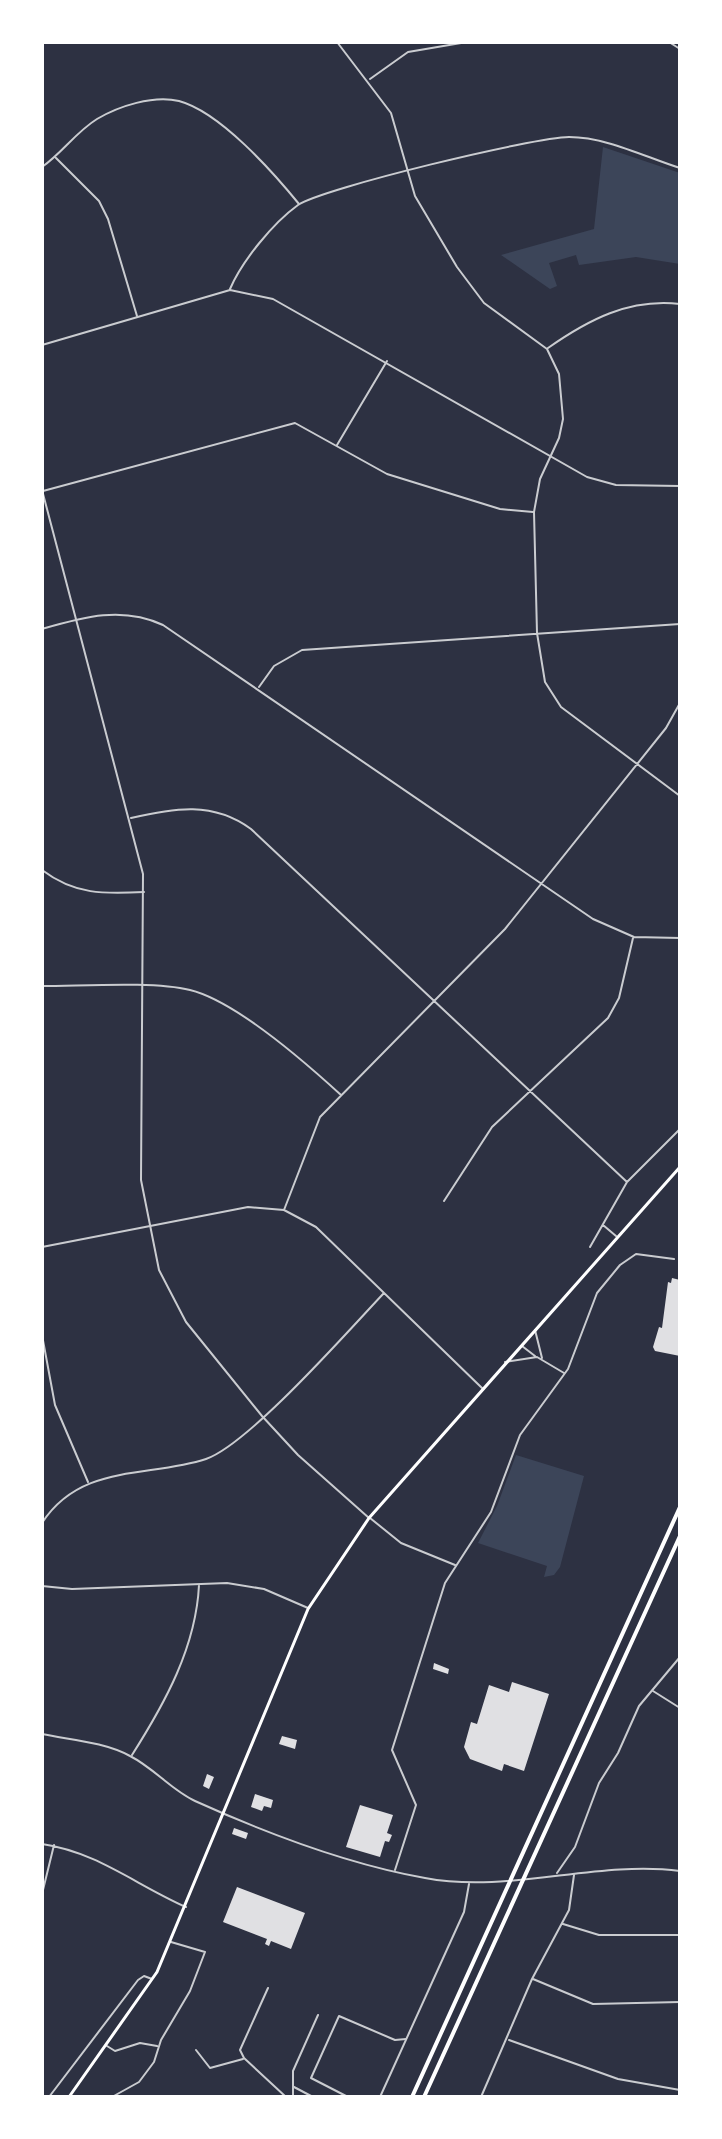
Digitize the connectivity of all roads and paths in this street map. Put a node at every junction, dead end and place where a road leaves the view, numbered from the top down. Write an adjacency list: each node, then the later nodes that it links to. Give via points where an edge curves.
1 (337, 42): 5 (street)
2 (467, 42): 5 (street, via 408,52)
3 (669, 42): 4 (street)
4 (680, 49)
5 (369, 80): 9 (street, via 391,113)
6 (55, 157): 7 (street); 10 (street, via 79,132 122,107 160,99 181,102 253,150); 13 (street, via 99,201)
7 (42, 167)
8 (680, 168): 9 (street, via 571,137 524,143)
9 (408, 172): 10 (street); 15 (street, via 426,219 484,303)
10 (299, 204): 11 (street, via 241,264)
11 (230, 290): 13 (street); 16 (street, via 296,309)
12 (680, 304): 15 (street, via 605,313)
13 (137, 316): 14 (street)
14 (42, 345)
15 (547, 349): 18 (street, via 559,374 564,405)
16 (387, 361): 17 (street); 18 (street)
17 (337, 445): 20 (street, via 295,423); 21 (street, via 387,474 441,493)
18 (550, 457): 19 (street, via 603,483); 21 (street)
19 (680, 486)
20 (42, 491): 22 (street)
21 (534, 512): 25 (street)
22 (77, 619): 24 (street); 26 (street, via 118,613 151,619); 30 (street)
23 (680, 624): 25 (street)
24 (42, 629)
25 (537, 633): 26 (street, via 302,650 274,666); 28 (street, via 542,674 554,698)
26 (258, 688): 32 (street)
27 (680, 703): 28 (street)
28 (635, 764): 29 (street); 32 (street)
29 (680, 796)
30 (131, 818): 33 (street); 38 (street, via 192,807 239,820)
31 (42, 870): 33 (street, via 89,893)
32 (542, 884): 34 (street, via 610,929); 38 (street)
33 (144, 892): 37 (street)
34 (634, 937): 35 (street); 39 (street, via 619,998 608,1018)
35 (680, 938)
36 (42, 986): 37 (street)
37 (143, 987): 40 (street, via 183,988 210,997 304,1062); 47 (street, via 141,1180)
38 (435, 998): 39 (street); 40 (street)
39 (532, 1091): 43 (street); 44 (street, via 479,1144)
40 (341, 1095): 45 (street, via 316,1123)
41 (680, 1129): 43 (street)
42 (680, 1167): 48 (main road)
43 (627, 1182): 46 (street)
44 (444, 1201)
45 (284, 1210): 47 (street, via 237,1208); 52 (street, via 316,1227)
46 (603, 1225): 48 (street); 50 (street)
47 (149, 1226): 49 (street); 61 (street, via 159,1270 177,1309)
48 (617, 1237): 53 (main road)
49 (42, 1247)
50 (590, 1247)
51 (674, 1259): 59 (street, via 636,1254 610,1275 589,1309)
52 (385, 1293): 60 (street); 61 (street)
53 (535, 1329): 55 (main road); 57 (street)
54 (42, 1335): 62 (street, via 58,1414)
55 (521, 1345): 56 (street); 58 (main road)
56 (537, 1357): 57 (street); 58 (street)
57 (543, 1359): 59 (street)
58 (505, 1362): 60 (main road)
59 (565, 1374): 67 (street, via 520,1435 491,1512)
60 (482, 1388): 64 (main road)
61 (262, 1416): 62 (street, via 211,1457); 64 (street)
62 (88, 1483): 65 (street)
63 (680, 1507): 110 (highway)
64 (369, 1518): 67 (street, via 401,1543); 70 (main road)
65 (42, 1523)
66 (680, 1536): 111 (highway)
67 (456, 1565): 79 (street, via 445,1583 392,1750 416,1805)
68 (199, 1583): 69 (street); 70 (street, via 264,1589); 75 (street, via 192,1637)
69 (42, 1586)
70 (309, 1609): 76 (main road)
71 (680, 1657): 72 (street)
72 (652, 1690): 73 (street); 81 (street, via 599,1783 575,1847)
73 (680, 1708)
74 (42, 1734): 75 (street)
75 (132, 1756): 76 (street, via 185,1796)
76 (221, 1811): 79 (street, via 280,1837); 85 (main road)
77 (42, 1844): 78 (street)
78 (54, 1845): 84 (street); 85 (street, via 99,1859)
79 (395, 1871): 83 (street)
80 (680, 1871): 82 (street)
81 (556, 1875): 82 (street); 83 (street)
82 (574, 1875): 86 (street, via 573,1896)
83 (469, 1882): 94 (street, via 464,1912)
84 (42, 1894)
85 (186, 1907): 88 (main road)
86 (562, 1924): 87 (street, via 599,1935); 90 (street)
87 (680, 1935)
88 (171, 1942): 89 (main road); 97 (street, via 205,1952)
89 (153, 1979): 96 (main road); 102 (street, via 138,1980)
90 (532, 1979): 92 (street, via 593,2004); 95 (street)
91 (268, 1988): 99 (street, via 240,2050)
92 (680, 2002)
93 (318, 2015): 100 (street, via 293,2071)
94 (407, 2039): 108 (street, via 395,2040 339,2016 311,2078); 109 (street)
95 (508, 2040): 101 (street, via 618,2079); 112 (street)
96 (106, 2045): 97 (street, via 115,2051 140,2043); 103 (main road)
97 (158, 2047): 104 (street, via 139,2082)
98 (196, 2050): 99 (street, via 210,2068)
99 (244, 2058): 105 (street)
100 (293, 2086): 106 (street); 107 (street)
101 (680, 2090)
102 (49, 2097)
103 (69, 2097)
104 (112, 2097)
105 (286, 2097)
106 (293, 2097)
107 (313, 2097)
108 (348, 2097)
109 (380, 2097)
110 (412, 2097)
111 (424, 2097)
112 (482, 2097)

